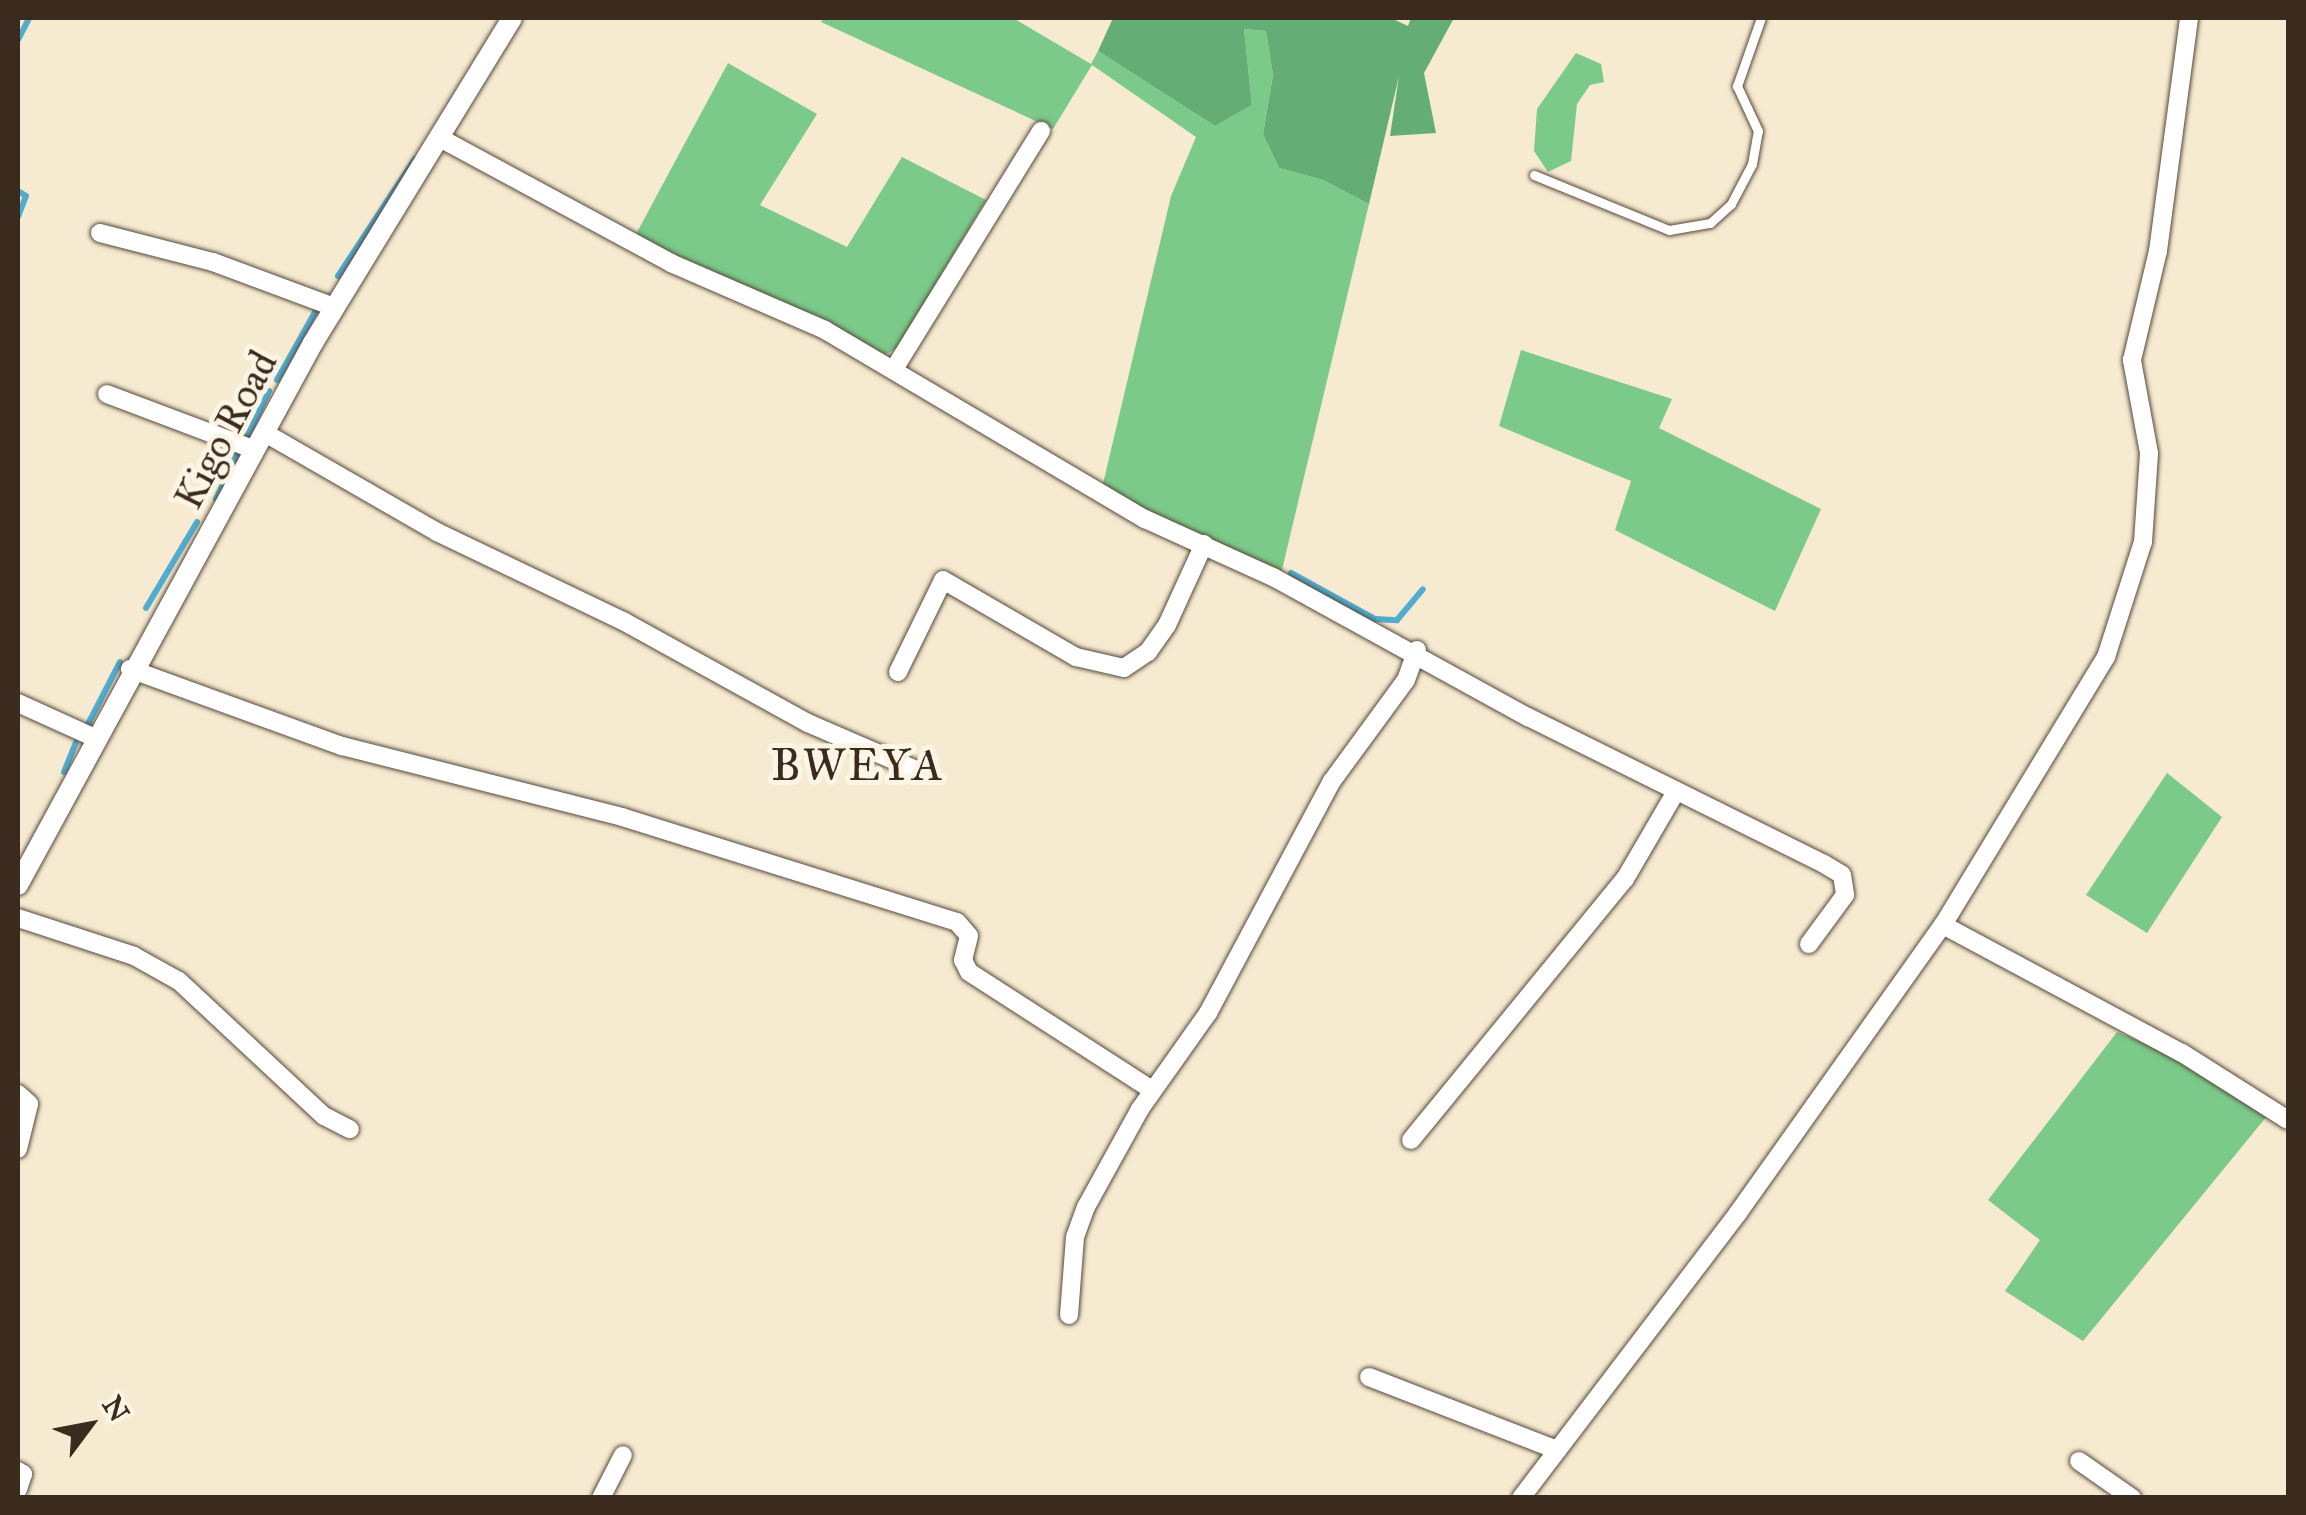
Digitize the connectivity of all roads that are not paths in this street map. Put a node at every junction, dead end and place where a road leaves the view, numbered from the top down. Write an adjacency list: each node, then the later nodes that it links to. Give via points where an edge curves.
1 (512, 18): 5 (street, Kigo Road)
2 (1762, 18): 6 (lane, via 1737,86 1758,131 1752,164 1731,204 1710,224 1669,230)
3 (2188, 18): 22 (street, via 2158,251 2132,360 2150,471 2130,598 2070,723)
4 (1041, 131): 9 (street)
5 (440, 138): 8 (street, Kigo Road); 9 (street, via 670,262 825,330)
6 (1534, 175)
7 (100, 233): 8 (street, via 213,262)
8 (334, 307): 11 (street, Kigo Road)
9 (894, 369): 12 (street, via 1145,519)
10 (107, 394): 11 (street)
11 (260, 441): 14 (street, Kigo Road); 18 (street, via 622,620 808,723)
12 (1204, 544): 13 (street); 15 (street, via 1167,625 1148,652 1124,668 1076,657 943,580)
13 (1417, 650): 19 (street); 24 (street, via 1406,680 1332,781 1208,1013)
14 (130, 669): 17 (street, Kigo Road); 24 (street, via 342,746 622,817 957,922 969,936 963,960 968,972)
15 (898, 672)
16 (18, 703): 17 (street)
17 (94, 738): 20 (street, Kigo Road)
18 (914, 769)
19 (1675, 792): 23 (street, via 1842,875 1846,895); 28 (street, via 1625,878)
20 (18, 886)
21 (18, 918): 27 (street, via 134,956 180,981 324,1116)
22 (1943, 925): 26 (street, via 2182,1053); 32 (street, via 1738,1213)
23 (1809, 944)
24 (1152, 1090): 30 (street, via 1078,1228)
25 (18, 1094): 29 (street, via 29,1104)
26 (2288, 1120)
27 (350, 1128)
28 (1412, 1140)
29 (18, 1149)
30 (1069, 1315)
31 (1369, 1377): 32 (street)
32 (1557, 1450): 38 (street)
33 (623, 1455): 37 (street)
34 (2079, 1461): 39 (street)
35 (18, 1471): 36 (street)
36 (18, 1489)
37 (602, 1498)
38 (1522, 1498)
39 (2132, 1498)

